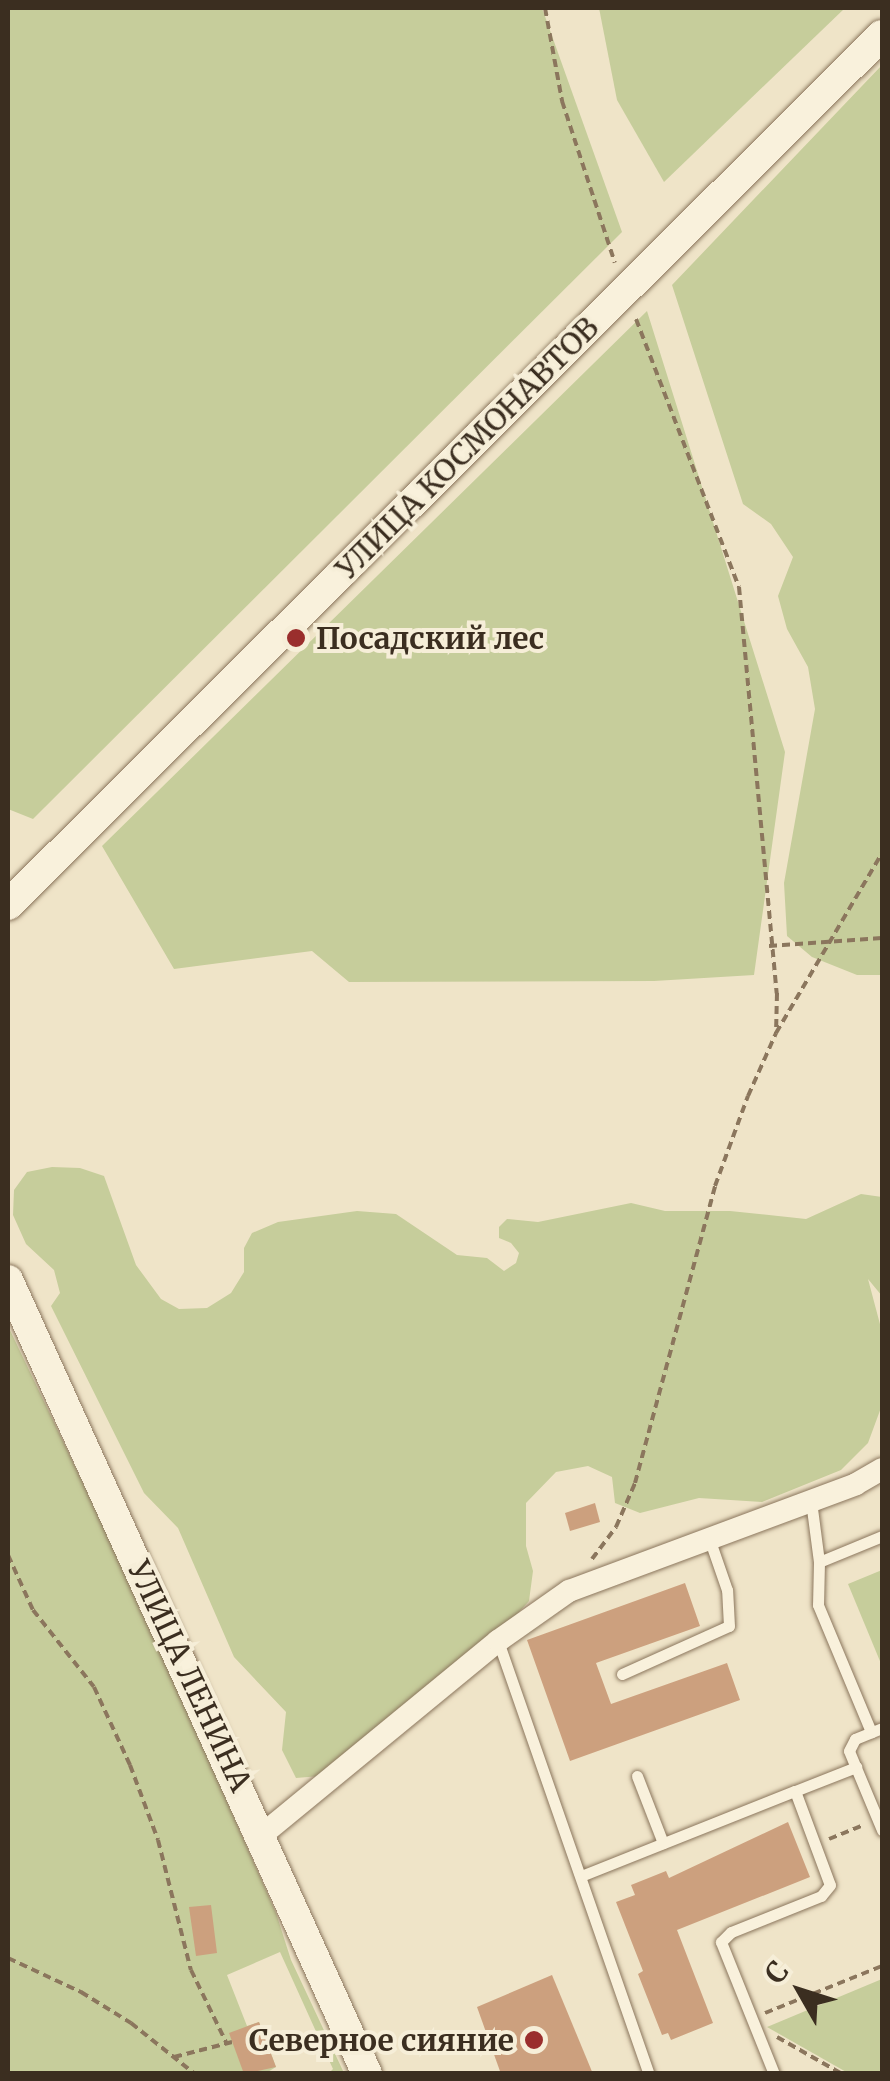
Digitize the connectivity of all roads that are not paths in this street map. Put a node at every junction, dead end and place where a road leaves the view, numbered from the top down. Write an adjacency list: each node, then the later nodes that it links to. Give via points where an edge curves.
1 (882, 35): 2 (street, УЛИЦА КОСМОНАВТОВ)
2 (50, 860): 3 (street); 4 (street, УЛИЦА КОСМОНАВТОВ)
3 (8, 879)
4 (8, 905)
5 (8, 1280): 18 (street, УЛИЦА ЛЕНИНА)
6 (882, 1469): 7 (street)
7 (811, 1502): 9 (street); 10 (lane)
8 (882, 1536): 10 (lane)
9 (709, 1538): 11 (street, via 569,1591); 12 (lane, via 727,1590 729,1626)
10 (819, 1562): 13 (lane, via 818,1605)
11 (498, 1641): 18 (street); 20 (lane)
12 (622, 1674)
13 (877, 1730): 14 (lane, via 850,1744)
14 (856, 1767): 16 (lane); 17 (lane)
15 (637, 1776): 19 (lane)
16 (794, 1791): 19 (lane); 23 (lane, via 829,1878 826,1892 721,1942)
17 (880, 1825)
18 (262, 1834): 21 (street, УЛИЦА ЛЕНИНА)
19 (663, 1843): 20 (lane)
20 (581, 1876): 22 (lane)
21 (367, 2074)
22 (649, 2074)
23 (774, 2074)

